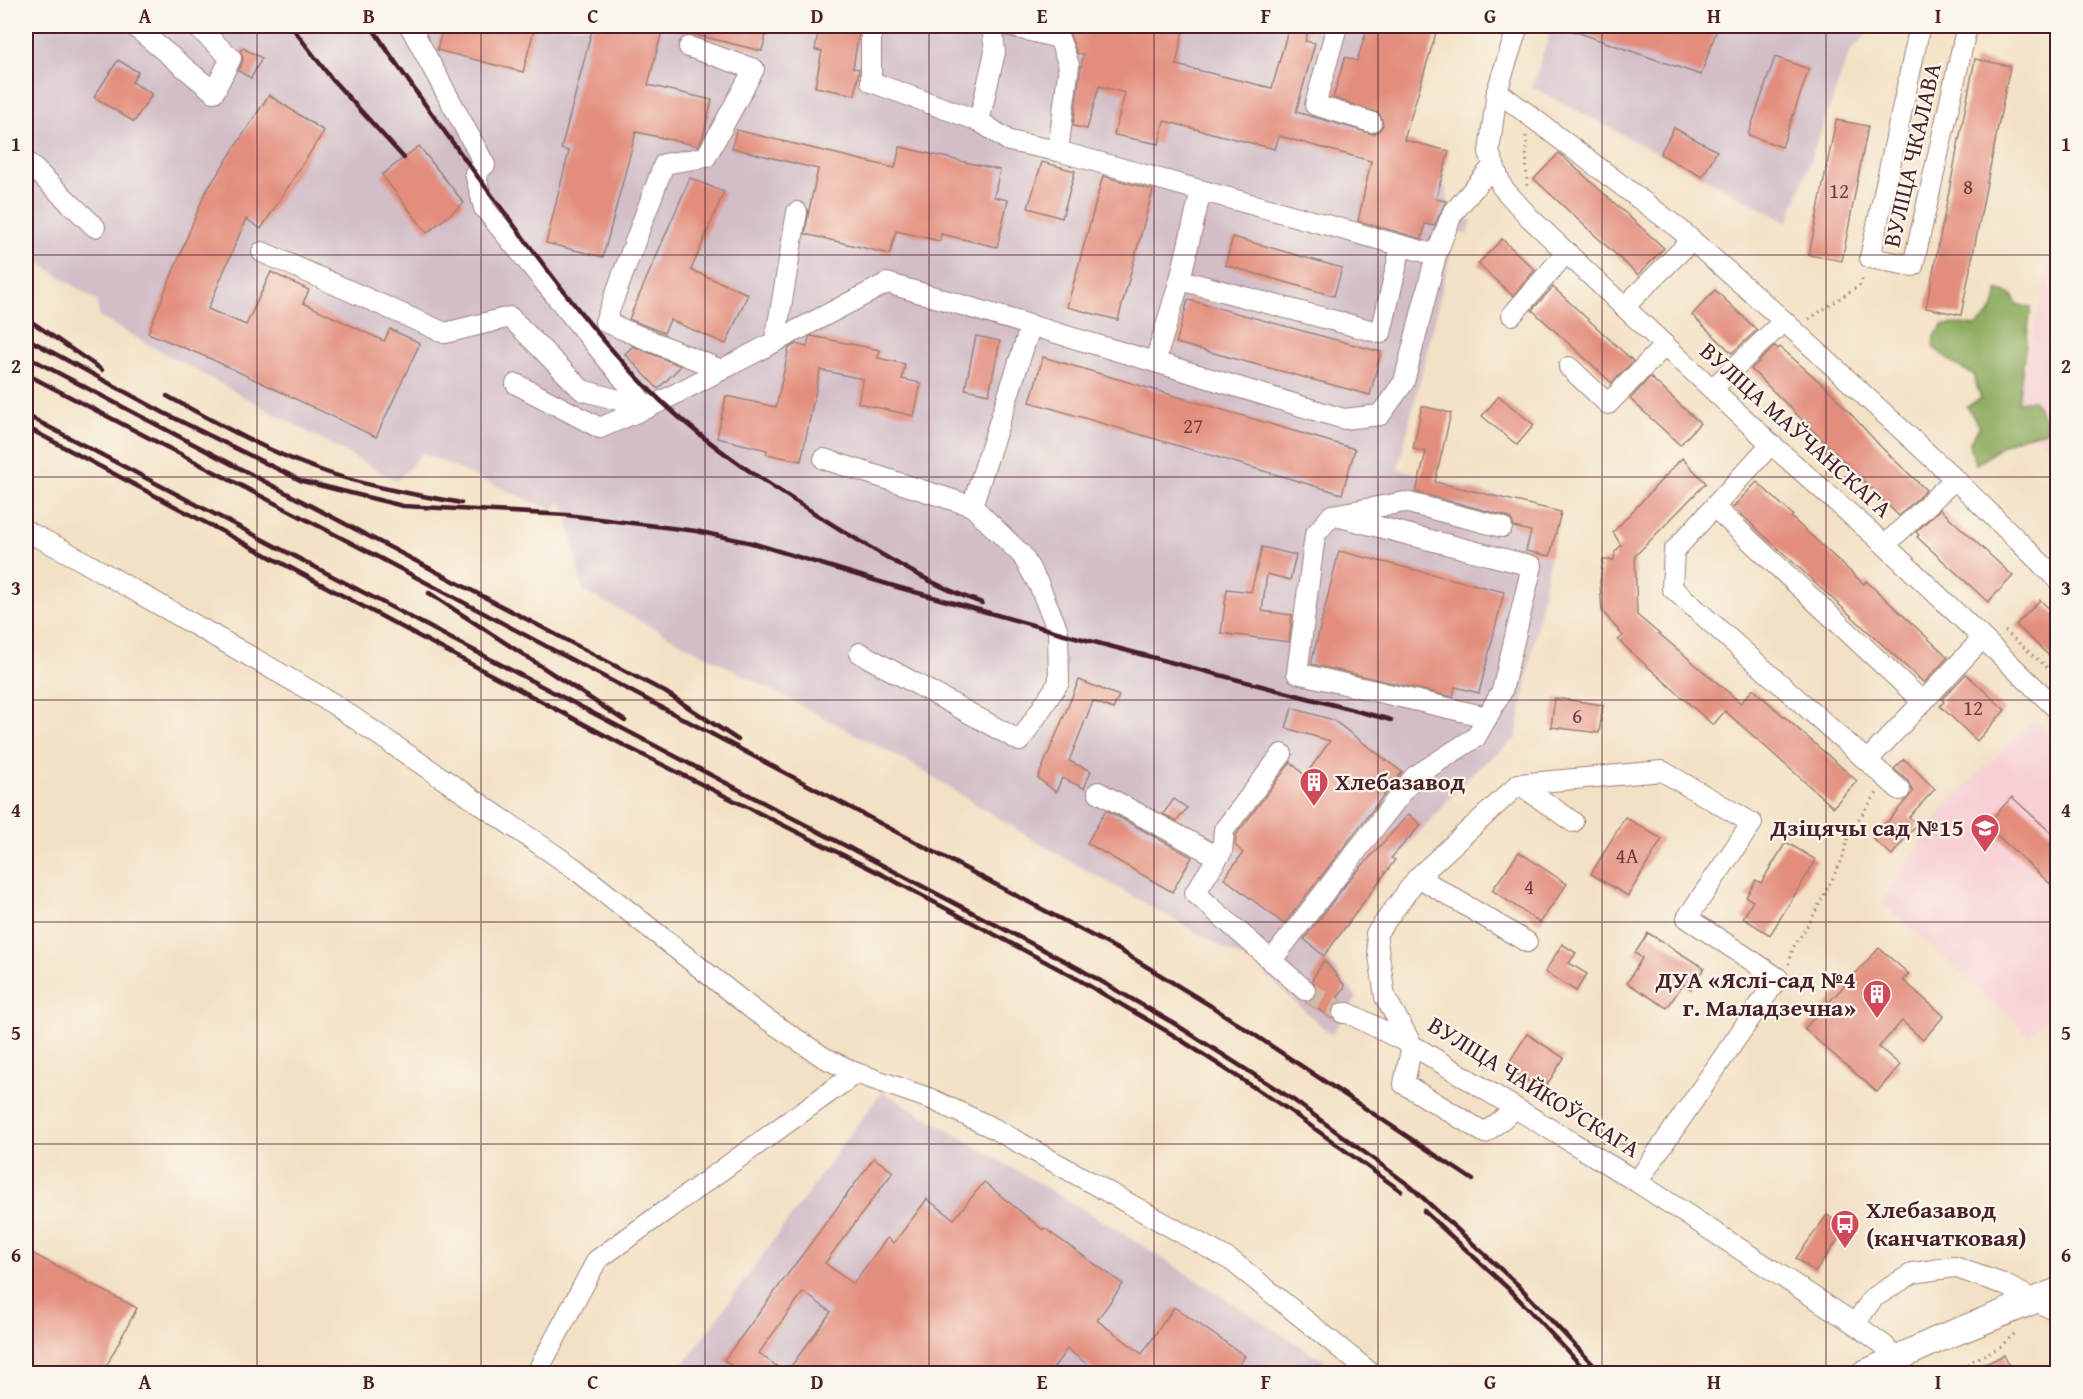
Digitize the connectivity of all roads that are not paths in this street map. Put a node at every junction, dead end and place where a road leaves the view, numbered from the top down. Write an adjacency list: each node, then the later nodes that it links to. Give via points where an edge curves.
1 (134, 26): 2 (street, via 214,92 231,58)
2 (196, 26)
3 (410, 26): 38 (street, via 485,165 475,173 484,208)
4 (871, 26): 13 (street, via 871,82)
5 (992, 26): 13 (street, via 994,52)
6 (1010, 26): 15 (street, via 1059,38 1069,64)
7 (1337, 26): 14 (street, via 1315,105)
8 (1516, 26): 12 (street, ВУЛІЦА МАЎЧАНСКАГА)
9 (1920, 26): 10 (street, ВУЛІЦА ЧКАЛАВА, via 1870,258 1914,266)
10 (1967, 26)
11 (689, 47): 35 (street, via 754,69 706,157 664,164 604,322)
12 (1504, 97): 17 (street, ВУЛІЦА МАЎЧАНСКАГА, via 1488,152); 21 (street)
13 (979, 121): 15 (street, via 1009,141)
14 (1371, 122)
15 (1058, 152): 18 (street)
16 (26, 161): 20 (street)
17 (1494, 165): 24 (street, ВУЛІЦА МАЎЧАНСКАГА, via 1503,187); 25 (street, via 1452,214)
18 (1201, 191): 22 (street); 26 (street)
19 (797, 212): 31 (street)
20 (95, 227)
21 (1692, 240): 27 (street); 30 (street)
22 (1401, 246): 25 (street); 26 (street, via 1381,333)
23 (262, 252): 38 (street, via 445,333 510,317 582,390)
24 (1567, 252): 27 (street, ВУЛІЦА МАЎЧАНСКАГА); 28 (street)
25 (1436, 255): 33 (street, via 1404,382 1380,415 1344,419)
26 (1180, 280): 33 (street)
27 (1624, 308): 32 (street, ВУЛІЦА МАЎЧАНСКАГА)
28 (1512, 315)
29 (1031, 325): 31 (street, via 887,283); 33 (street); 42 (street)
30 (1788, 325): 37 (street); 41 (street)
31 (775, 342): 35 (street)
32 (1665, 345): 34 (street, via 1608,404); 37 (street, ВУЛІЦА МАЎЧАНСКАГА)
33 (1155, 362)
34 (1569, 367)
35 (721, 370): 38 (street)
36 (516, 384): 38 (street, via 600,428)
37 (1712, 389): 39 (street, ВУЛІЦА МАЎЧАНСКАГА)
38 (647, 408)
39 (1771, 444): 43 (street); 47 (street, ВУЛІЦА МАЎЧАНСКАГА)
40 (824, 459): 42 (street)
41 (1955, 479): 47 (street); 48 (street)
42 (972, 506): 50 (street, via 1022,555 1058,631 1059,682 1020,741)
43 (1714, 507): 51 (street); 55 (street, via 1674,551 1672,588)
44 (1332, 516): 45 (street, via 1405,502); 53 (street, via 1315,535 1297,673); 53 (street, via 1533,566 1502,691)
45 (1503, 527)
46 (26, 531): 67 (street, via 332,703 574,868 756,1012 823,1057)
47 (1885, 545): 49 (street, ВУЛІЦА МАЎЧАНСКАГА)
48 (2058, 580)
49 (1982, 639): 51 (street); 52 (street, ВУЛІЦА МАЎЧАНСКАГА)
50 (860, 653)
51 (1923, 702): 55 (street)
52 (2058, 710)
53 (1487, 717): 63 (street, via 1476,737 1414,777)
54 (1282, 754): 60 (street, via 1224,830)
55 (1867, 761): 57 (street)
56 (1519, 784): 59 (street); 61 (street, ВУЛІЦА ЧАЙКОЎСКАГА); 69 (street, via 1662,771 1752,823 1687,918 1778,978)
57 (1893, 785)
58 (1098, 792): 60 (street)
59 (1573, 822)
60 (1218, 857): 63 (street, via 1195,893)
61 (1418, 877): 62 (street); 66 (street, ВУЛІЦА ЧАЙКОЎСКАГА, via 1376,934 1385,997)
62 (1527, 942)
63 (1271, 961): 64 (street)
64 (1305, 990)
65 (1343, 1013): 66 (street)
66 (1412, 1045): 68 (street, ВУЛІЦА ЧАЙКОЎСКАГА); 68 (street, via 1404,1084 1485,1133)
67 (856, 1073): 74 (street, via 597,1260); 75 (street, via 993,1128 1232,1261)
68 (1515, 1109): 69 (street, ВУЛІЦА ЧАЙКОЎСКАГА)
69 (1637, 1182): 72 (street, ВУЛІЦА ЧАЙКОЎСКАГА)
70 (2047, 1295): 71 (street); 72 (street, via 1954,1267 1913,1273 1873,1298); 73 (main road)
71 (2058, 1312)
72 (1855, 1324): 73 (street, ВУЛІЦА ЧАЙКОЎСКАГА, via 1885,1346)
73 (1897, 1366): 76 (main road)
74 (536, 1374)
75 (1372, 1374)
76 (1863, 1374)

